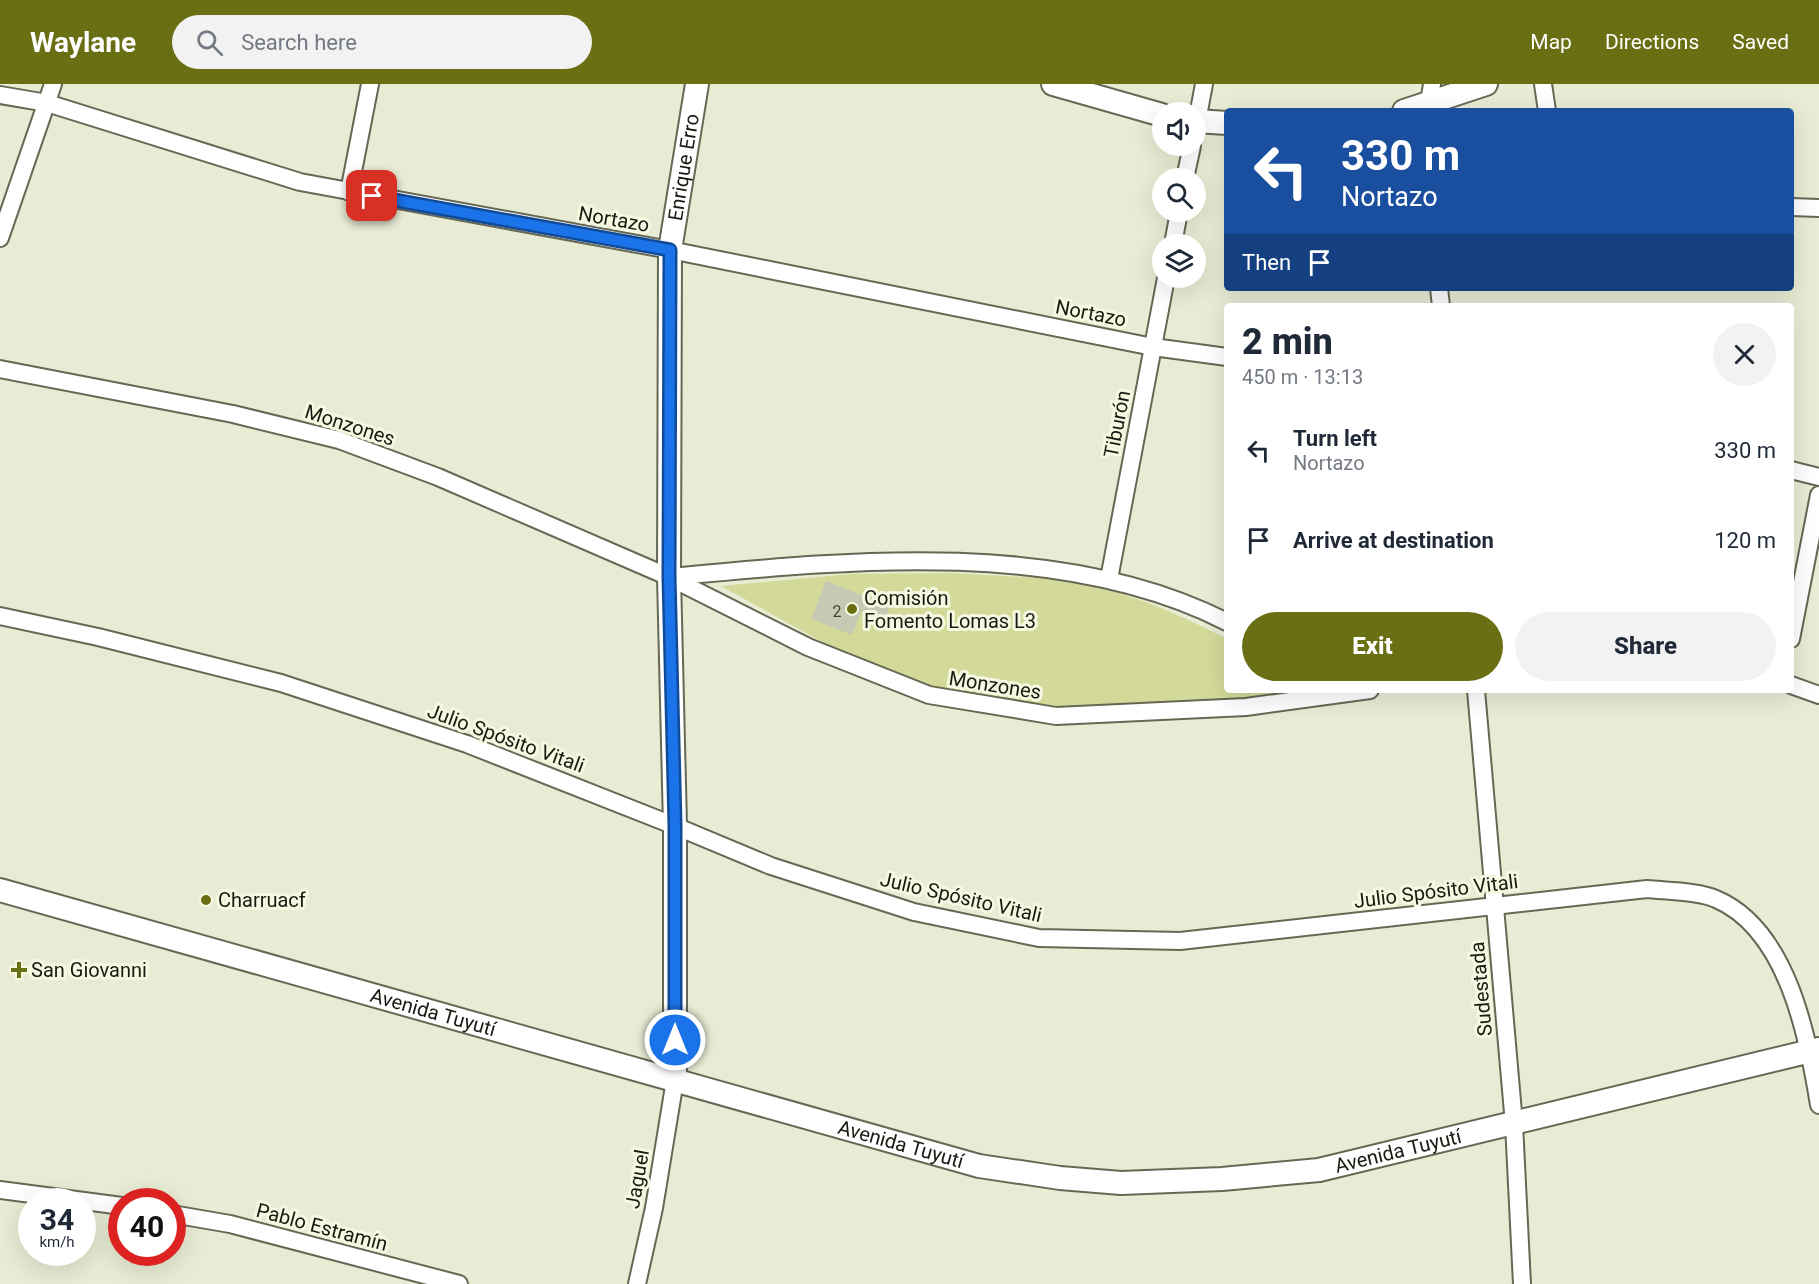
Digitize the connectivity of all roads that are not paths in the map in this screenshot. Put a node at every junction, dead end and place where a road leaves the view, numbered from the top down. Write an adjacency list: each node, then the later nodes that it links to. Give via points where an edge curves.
1 (53, 84): 11 (street)
2 (370, 84): 17 (street)
3 (697, 84): 21 (street, Enrique Erro)
4 (1053, 84): 14 (street)
5 (1204, 84): 10 (street)
6 (1486, 84): 9 (street)
7 (1543, 84): 13 (street)
8 (0, 95): 11 (street, Nortazo)
9 (1429, 100): 12 (street)
10 (1200, 102)
11 (47, 103): 17 (street, Nortazo, via 300,183); 20 (street)
12 (1411, 108)
13 (1547, 108)
14 (1152, 112)
15 (1206, 123): 16 (street)
16 (1224, 123)
17 (349, 192): 21 (street, Nortazo)
18 (1794, 207): 19 (street)
19 (1819, 208)
20 (0, 238)
21 (670, 250): 23 (street, Nortazo); 29 (street, Enrique Erro)
22 (1164, 288): 23 (street, Tiburón)
23 (1153, 347): 24 (street, Nortazo); 30 (street, Tiburón)
24 (1224, 357)
25 (0, 369): 29 (street, Monzones, via 233,414 339,440 438,477)
26 (1794, 471): 27 (street)
27 (1819, 477)
28 (1819, 495): 33 (street)
29 (669, 577): 30 (street, Monzones, via 819,563 965,561); 35 (street, Monzones, via 808,647 929,695 1056,716 1246,707); 38 (street, Enrique Erro)
30 (1109, 579): 32 (street, Monzones, via 1195,606)
31 (0, 616): 38 (street, Julio Spósito Vitali, via 280,683 467,744)
32 (1224, 620)
33 (1794, 624)
34 (1794, 686): 37 (street)
35 (1326, 693)
36 (1476, 693): 40 (street, Sudestada)
37 (1819, 695)
38 (675, 825): 40 (street, Julio Spósito Vitali, via 771,866 914,912 1039,938 1180,941); 42 (street, Enrique Erro)
39 (0, 890): 42 (street, Avenida Tuyutí)
40 (1494, 904): 41 (street, Julio Spósito Vitali, via 1647,889 1715,898 1750,921 1777,957); 44 (street, Sudestada)
41 (1815, 1050): 43 (street, Julio Spósito Vitali); 44 (street, Avenida Tuyutí)
42 (675, 1080): 44 (street, Avenida Tuyutí, via 979,1166 1121,1183 1319,1170); 49 (street, Jaguel)
43 (1819, 1105)
44 (1515, 1124): 50 (street, Sudestada)
45 (0, 1190): 46 (street)
46 (108, 1204)
47 (186, 1216): 48 (street, Pablo Estramín, via 230,1224)
48 (459, 1284)
49 (637, 1284)
50 (1522, 1284)

